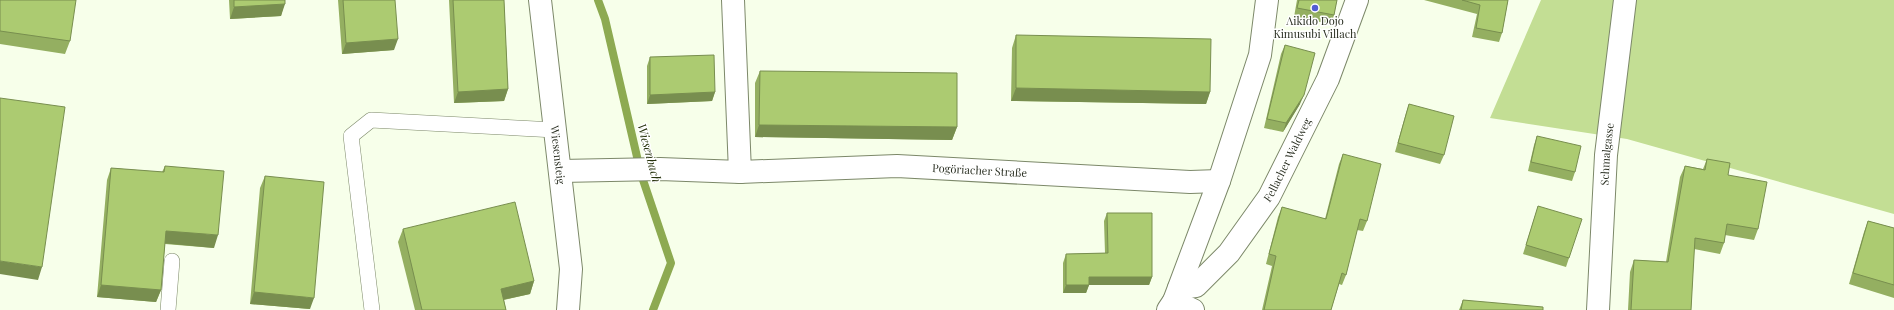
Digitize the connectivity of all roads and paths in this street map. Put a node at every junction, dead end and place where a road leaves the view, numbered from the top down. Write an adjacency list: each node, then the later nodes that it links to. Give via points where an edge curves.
1 (540, 0): 6 (street, Wiesensteig)
2 (733, 0): 8 (street)
3 (1267, 0): 9 (street, via 1260,55)
4 (1357, 0): 11 (street, Fellacher Waldweg, via 1328,79 1269,197 1229,253)
5 (1625, 0): 15 (street, Schmalgasse, via 1606,155)
6 (555, 130): 7 (street, Wiesensteig); 13 (lane, via 371,120 351,136)
7 (561, 171): 8 (street, Pogöriacher Straße, via 660,169); 14 (street, Wiesensteig, via 571,269)
8 (740, 172): 9 (street, Pogöriacher Straße, via 897,166 1190,182)
9 (1219, 181): 11 (street)
10 (172, 261): 12 (lane)
11 (1178, 302)
12 (168, 310)
13 (372, 310)
14 (568, 310)
15 (1598, 310)

